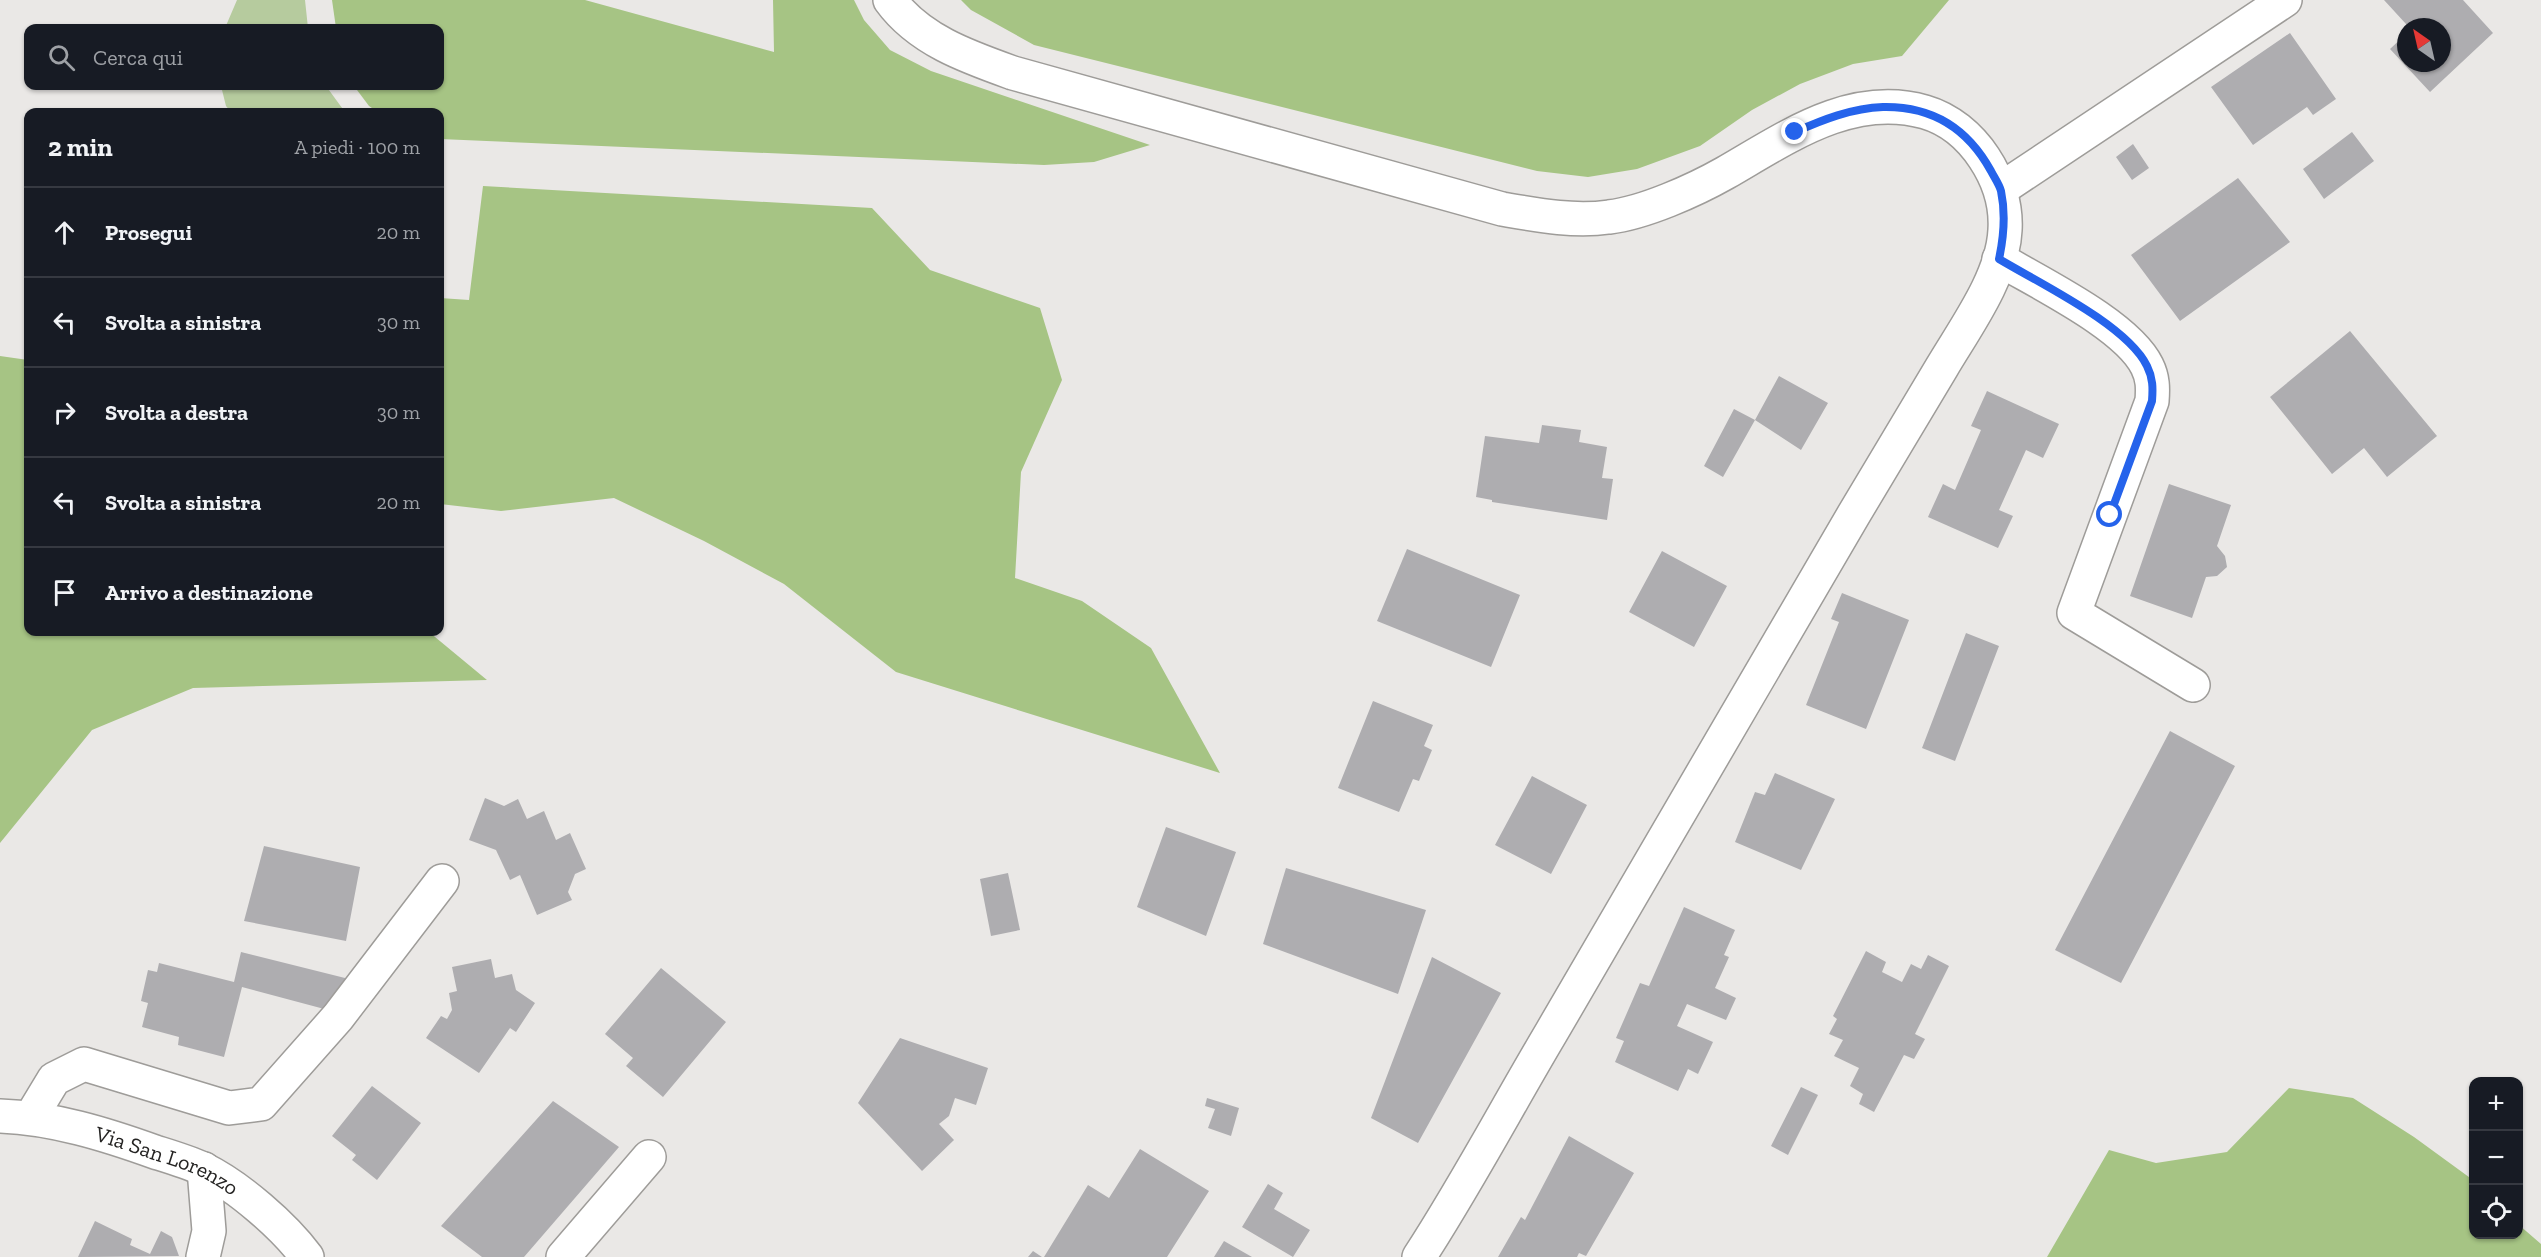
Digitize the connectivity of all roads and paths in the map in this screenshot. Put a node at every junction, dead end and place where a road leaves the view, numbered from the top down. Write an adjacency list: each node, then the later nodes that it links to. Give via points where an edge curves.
1 (890, 0): 3 (main road, via 920,30 943,44 1013,73 1502,209 1553,218 1610,217 1667,200 1721,176 1795,132 1832,116 1883,107 1926,112 1961,131 1982,156)
2 (2285, 0): 3 (main road)
3 (2001, 189): 4 (main road, via 2005,230)
4 (1999, 259): 5 (main road, via 2092,314 2130,343 2147,364 2154,384 2152,401 2074,613); 13 (main road, via 1983,299)
5 (2193, 685)
6 (442, 881): 7 (main road, via 338,1017 261,1104 229,1108 84,1064 54,1078)
7 (16, 1117): 9 (main road, Via San Lorenzo, via 112,1136)
8 (649, 1157): 12 (main road)
9 (204, 1169): 10 (main road, via 209,1231); 11 (main road, Via San Lorenzo, via 256,1204 294,1239)
10 (203, 1257)
11 (307, 1257)
12 (563, 1257)
13 (1419, 1257)

